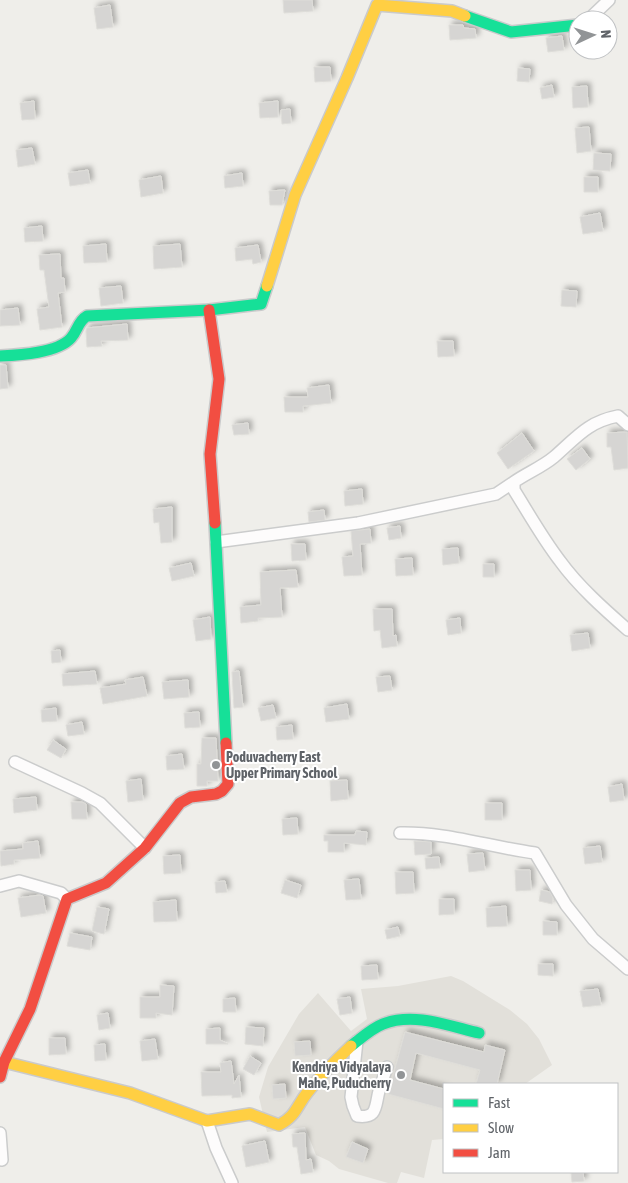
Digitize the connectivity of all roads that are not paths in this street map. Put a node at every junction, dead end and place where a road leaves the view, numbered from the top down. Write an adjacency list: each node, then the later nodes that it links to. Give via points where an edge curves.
1 (609, 0): 2 (street)
2 (598, 10)
3 (568, 26): 4 (street, via 511,32 452,11 377,5 295,195 261,304)
4 (209, 310): 5 (street, via 87,316 78,322 68,341 27,354); 8 (street, via 219,378 210,454)
5 (0, 356)
6 (628, 425): 7 (street, via 618,416 598,421 552,458)
7 (514, 482): 8 (street, via 496,494 358,524); 9 (street, via 514,490 561,564)
8 (216, 542): 12 (street, via 228,784 216,794 191,797 180,803)
9 (628, 630)
10 (15, 762): 12 (street, via 100,803)
11 (400, 833): 15 (street, via 476,841 535,853 566,905 594,939)
12 (145, 848): 14 (street, via 106,883)
13 (0, 886): 14 (street, via 19,881 61,893)
14 (66, 899): 18 (street, via 30,1009)
15 (628, 969)
16 (479, 1032): 17 (street, via 425,1020 402,1020 382,1024)
17 (357, 1041): 19 (street, via 351,1097 357,1116 366,1117 376,1109); 21 (street, via 307,1093 290,1119 279,1125 250,1114)
18 (4, 1062): 20 (street); 21 (street, via 130,1093)
19 (387, 1067)
20 (0, 1077)
21 (208, 1121): 24 (street)
22 (0, 1133): 23 (street)
23 (2, 1160)
24 (232, 1183)

